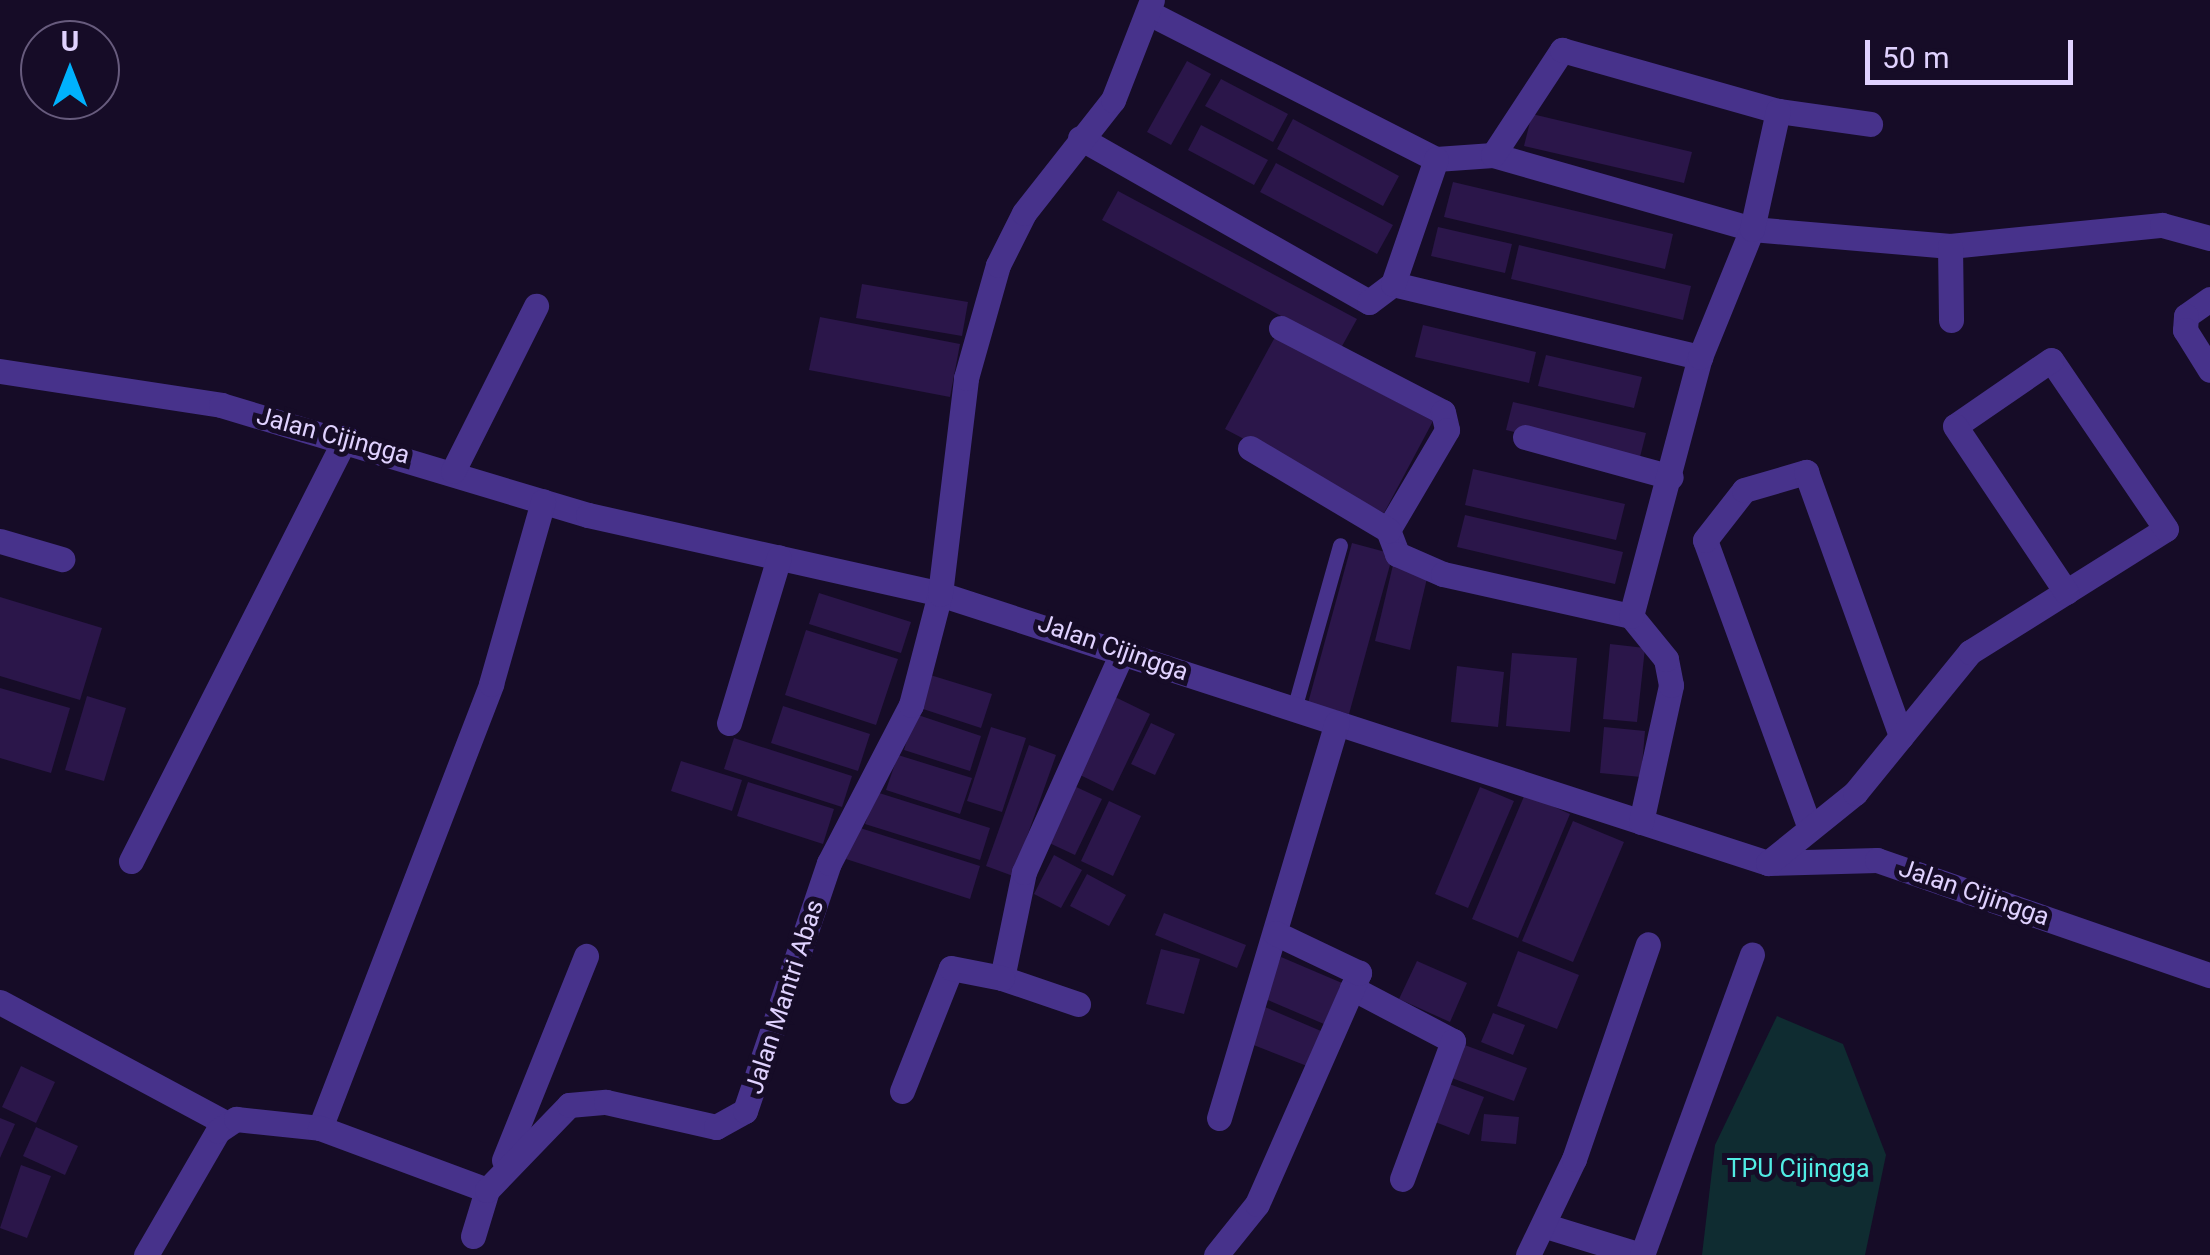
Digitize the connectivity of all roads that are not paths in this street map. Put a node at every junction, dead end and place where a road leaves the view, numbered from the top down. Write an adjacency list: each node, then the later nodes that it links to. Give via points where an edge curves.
1 (1150, 6): 4 (street, via 1132,67); 6 (street)
2 (1778, 111): 3 (street); 5 (street, via 1562,50); 7 (street)
3 (1870, 124)
4 (1080, 138): 10 (street, via 1366,300 1384,299); 30 (street, via 1008,238 978,323)
5 (1493, 156): 6 (street); 7 (street)
6 (1436, 159): 10 (street)
7 (1752, 228): 9 (street); 15 (street)
8 (2210, 238): 9 (street, via 2162,225)
9 (1950, 246): 13 (street)
10 (1394, 284): 15 (street)
11 (2210, 299): 16 (street, via 2186,316 2185,330)
12 (536, 306): 21 (street)
13 (1952, 320)
14 (1280, 328): 24 (street, via 1443,412 1446,430)
15 (1700, 357): 22 (street)
16 (2210, 370)
17 (1, 374): 19 (street, Jalan Cijingga, via 221,405)
18 (1525, 437): 22 (street)
19 (346, 438): 21 (street, Jalan Cijingga); 39 (street)
20 (1250, 448): 24 (street)
21 (453, 471): 23 (street, Jalan Cijingga)
22 (1670, 477): 31 (street)
23 (543, 501): 27 (street, Jalan Cijingga); 53 (street, via 491,684)
24 (1388, 530): 31 (street, via 1410,564)
25 (0, 541): 28 (street)
26 (1340, 545): 33 (lane)
27 (779, 557): 30 (street, Jalan Cijingga); 34 (street)
28 (62, 558)
29 (2066, 592): 29 (street, via 2166,529 2051,360 1954,426); 36 (street, via 1970,652)
30 (940, 594): 32 (street, Jalan Cijingga); 55 (street, Jalan Mantri Abas, via 910,705 829,862 745,1111 716,1127 578,1102)
31 (1631, 616): 37 (street, via 1666,659 1671,685)
32 (1122, 653): 33 (street, Jalan Cijingga); 46 (street, via 1024,872)
33 (1294, 708): 35 (street, Jalan Cijingga)
34 (729, 723)
35 (1337, 723): 37 (street, Jalan Cijingga); 41 (street)
36 (1901, 736): 38 (street, via 1855,793); 38 (street, via 1806,472 1744,490 1705,540)
37 (1641, 822): 40 (street, Jalan Cijingga)
38 (1808, 823): 40 (street)
39 (131, 861)
40 (1768, 862): 45 (street, Jalan Cijingga, via 1877,860)
41 (1276, 933): 47 (street, via 1357,965); 51 (street)
42 (1648, 944): 56 (street)
43 (1752, 955): 61 (street)
44 (586, 956): 55 (street)
45 (2210, 975)
46 (1002, 978): 49 (street); 50 (street, via 951,968)
47 (1352, 988): 54 (street, via 1452,1038); 59 (street, via 1264,1191)
48 (0, 1002): 52 (street)
49 (1078, 1004)
50 (902, 1091)
51 (1219, 1118)
52 (226, 1123): 53 (street); 58 (street)
53 (320, 1128): 55 (street)
54 (1402, 1179)
55 (494, 1181): 57 (street)
56 (1546, 1226): 60 (street); 61 (street)
57 (473, 1236)
58 (146, 1255)
59 (1216, 1255)
60 (1528, 1255)
61 (1641, 1255)

